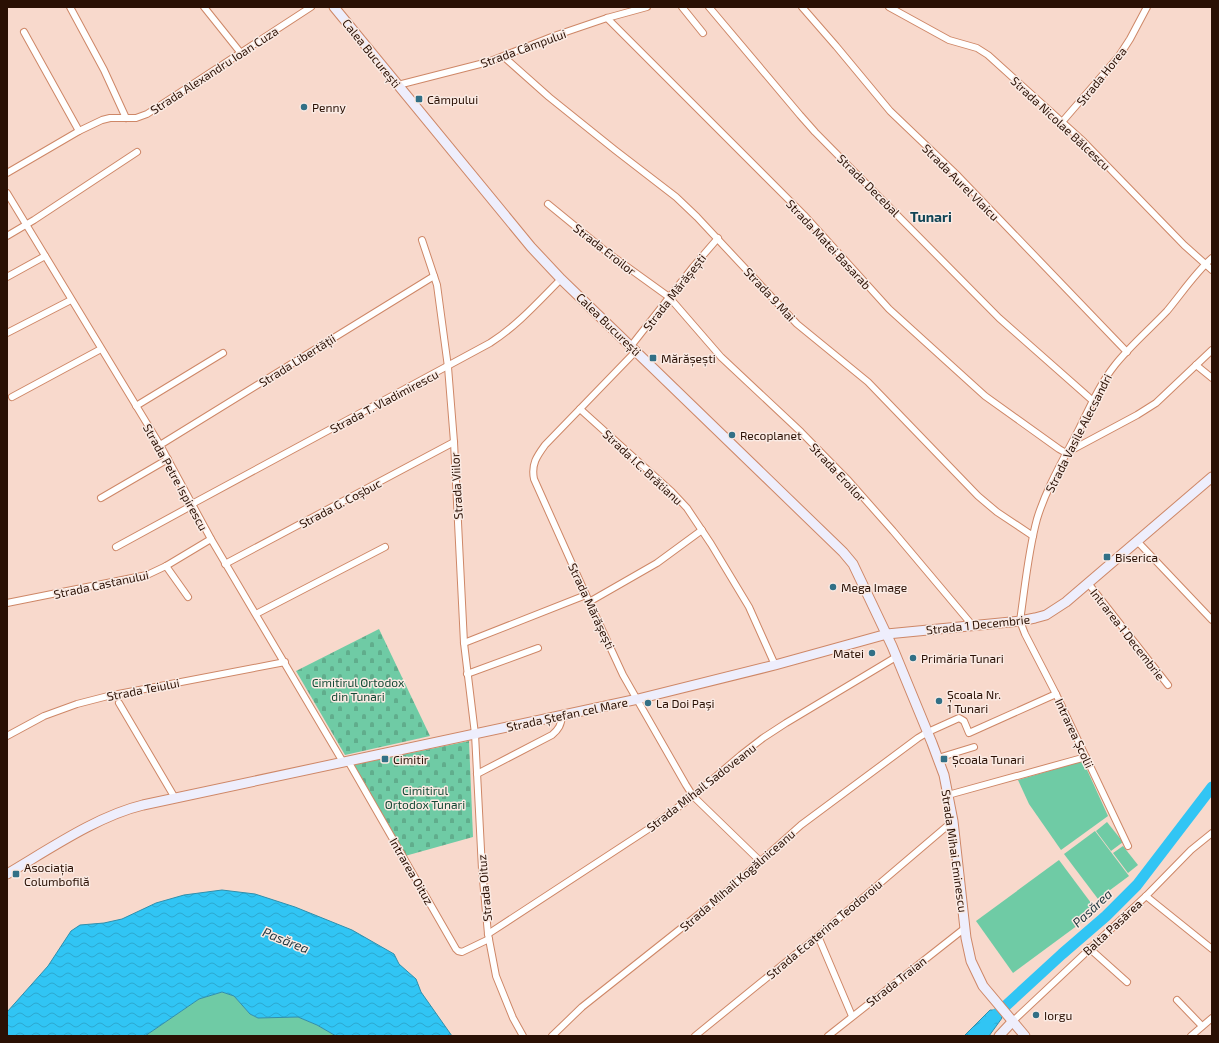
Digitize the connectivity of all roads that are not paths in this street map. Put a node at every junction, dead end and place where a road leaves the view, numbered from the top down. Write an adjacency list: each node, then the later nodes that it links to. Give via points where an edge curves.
1 (70, 7): 17 (street)
2 (204, 7): 14 (street)
3 (311, 7): 14 (street, Strada Alexandru Ioan Cuza)
4 (334, 7): 16 (main road, Calea București)
5 (647, 7): 11 (street, Strada Câmpului)
6 (682, 7): 13 (street)
7 (709, 7): 47 (street, Strada Decebal, via 816,132 999,318)
8 (802, 7): 41 (street, Strada Aurel Vlaicu, via 890,112 958,176)
9 (889, 7): 18 (street, Strada Nicolae Bălcescu, via 949,40 977,48 988,55)
10 (1147, 7): 18 (street, Strada Horea, via 1119,56)
11 (607, 18): 15 (street, Strada Câmpului); 52 (street, Strada Matei Basarab, via 804,215 890,309 985,396)
12 (24, 32): 19 (street)
13 (704, 33)
14 (240, 52): 17 (street, Strada Alexandru Ioan Cuza, via 161,106 136,118)
15 (504, 57): 16 (street, Strada Câmpului); 26 (street, Strada 9 Mai, via 549,97 676,197)
16 (398, 85): 34 (main road, Calea București, via 522,237)
17 (126, 118): 19 (street, Strada Alexandru Ioan Cuza, via 102,120)
18 (1062, 122): 30 (street, Strada Nicolae Bălcescu)
19 (79, 131): 21 (street, Strada Alexandru Ioan Cuza)
20 (137, 152): 24 (street)
21 (7, 173)
22 (7, 193): 24 (street, Strada Petre Ispirescu)
23 (548, 204): 35 (street, Strada Eroilor, via 608,253)
24 (27, 225): 25 (street); 28 (street, Strada Petre Ispirescu)
25 (7, 236)
26 (718, 238): 35 (street, Strada Mărășești); 58 (street, Strada 9 Mai, via 797,324 868,382 978,496)
27 (422, 240): 32 (street, Strada Viilor)
28 (46, 256): 33 (street); 36 (street, Strada Petre Ispirescu)
29 (1212, 258): 30 (street, Strada Vasile Alecsandri)
30 (1205, 264): 31 (street, Strada Nicolae Bălcescu); 41 (street, Strada Vasile Alecsandri, via 1168,309)
31 (1212, 270)
32 (434, 276): 44 (street, Strada Viilor); 51 (street, Strada Libertății)
33 (7, 277)
34 (561, 279): 39 (main road, Calea București); 44 (street, Strada T. Vladimirescu, via 503,335)
35 (669, 297): 39 (street, Strada Mărășești); 73 (street, Strada Eroilor, via 721,356 847,480)
36 (71, 300): 37 (street); 38 (street, Strada Petre Ispirescu)
37 (7, 333)
38 (101, 349): 46 (street); 48 (street, Strada Petre Ispirescu)
39 (634, 349): 49 (street, Strada Mărășești); 74 (main road, Calea București, via 847,556 856,569)
40 (1212, 350): 43 (street)
41 (1127, 352): 47 (street, Strada Vasile Alecsandri, via 1105,378)
42 (223, 353): 48 (street)
43 (1196, 365): 45 (street); 52 (street, via 1156,403)
44 (448, 367): 50 (street, Strada Viilor); 56 (street, Strada T. Vladimirescu)
45 (1212, 378)
46 (12, 397)
47 (1093, 401): 52 (street, Strada Vasile Alecsandri)
48 (136, 406): 51 (street, Strada Petre Ispirescu)
49 (580, 409): 57 (street, Strada I.C. Brătianu, via 672,492); 66 (street, Strada Mărășești, via 545,445 534,463 532,472)
50 (454, 442): 63 (street, Strada G. Coșbuc); 75 (street, Strada Viilor)
51 (160, 445): 53 (street, Strada Petre Ispirescu)
52 (1066, 453): 58 (street, Strada Vasile Alecsandri, via 1045,499)
53 (168, 459): 55 (street); 56 (street, Strada Petre Ispirescu)
54 (1212, 477): 60 (main road, Strada 1 Decembrie)
55 (101, 498)
56 (192, 505): 59 (street, Strada Petre Ispirescu); 61 (street, Strada T. Vladimirescu)
57 (702, 530): 68 (street, via 657,563); 79 (street, Strada I.C. Brătianu, via 749,606)
58 (1033, 536): 72 (street, Strada Vasile Alecsandri)
59 (211, 540): 63 (street, Strada Petre Ispirescu); 64 (street, Strada Castanului)
60 (1137, 541): 65 (main road, Strada 1 Decembrie); 71 (street)
61 (116, 547)
62 (385, 547): 70 (street)
63 (225, 564): 70 (street, Strada Petre Ispirescu)
64 (166, 566): 67 (street); 69 (street, Strada Castanului, via 147,575)
65 (1088, 583): 72 (main road, Strada 1 Decembrie, via 1046,615); 81 (street, Intrarea 1 Decembrie)
66 (586, 595): 68 (street, Strada Mărășești); 75 (street)
67 (188, 597)
68 (589, 602): 83 (street, Strada Mărășești, via 623,675)
69 (7, 603)
70 (256, 614): 78 (street, Strada Petre Ispirescu)
71 (1212, 620)
72 (1020, 621): 73 (main road, Strada 1 Decembrie); 82 (street, Intrarea Școlii)
73 (972, 626): 74 (main road, Strada 1 Decembrie)
74 (886, 634): 77 (main road, Strada Mihai Eminescu); 79 (main road, Strada Ștefan cel Mare)
75 (464, 643): 80 (street, Strada Viilor)
76 (538, 648): 80 (street)
77 (896, 657): 86 (main road, Strada Mihai Eminescu); 95 (street, Strada Mihail Sadoveanu, via 763,738)
78 (285, 662): 88 (street, Strada Teiului, via 83,702 44,716); 92 (street, Strada Petre Ispirescu)
79 (775, 665): 83 (main road, Strada Ștefan cel Mare)
80 (468, 674): 87 (street, Strada Viilor)
81 (1168, 685)
82 (1056, 694): 86 (street, Strada Mihail Kogălniceanu, via 969,733 964,721 959,718); 90 (street, Intrarea Școlii)
83 (638, 699): 85 (main road, Strada Ștefan cel Mare); 95 (street, Strada Mărășești)
84 (119, 703): 96 (street)
85 (562, 716): 87 (main road, Strada Ștefan cel Mare); 93 (street, via 558,730 552,735)
86 (928, 732): 91 (main road, Strada Mihai Eminescu); 100 (street, Strada Mihail Kogălniceanu, via 819,810)
87 (475, 734): 92 (main road, Strada Ștefan cel Mare); 93 (street, Strada Oituz)
88 (7, 736)
89 (974, 747): 91 (street)
90 (1086, 757): 94 (street); 99 (street, Intrarea Școlii)
91 (938, 758): 94 (main road, Strada Mihai Eminescu)
92 (346, 762): 96 (main road, Strada Ștefan cel Mare); 105 (street, Intrarea Oituz, via 458,951 462,952)
93 (477, 774): 105 (street, Strada Oituz)
94 (948, 795): 97 (main road, Strada Mihai Eminescu)
95 (693, 796): 100 (street, Strada Mărășești); 105 (street, Strada Mihail Sadoveanu, via 643,834)
96 (175, 798): 101 (main road, Strada Ștefan cel Mare, via 115,813)
97 (953, 821): 103 (main road, Strada Mihai Eminescu); 104 (street, Strada Ecaterina Teodoroiu)
98 (1212, 834): 102 (street, Balta Pasărea, via 1191,850)
99 (1128, 846)
100 (760, 861): 115 (street, Strada Mihail Kogălniceanu, via 718,899 582,1007)
101 (7, 874)
102 (1146, 896): 106 (street, Balta Pasărea); 107 (street)
103 (965, 928): 110 (street, Strada Traian); 112 (main road, Strada Mihai Eminescu, via 968,951 983,986)
104 (818, 936): 110 (street); 116 (street, Strada Ecaterina Teodoroiu)
105 (489, 937): 114 (street, Strada Oituz, via 496,976)
106 (1089, 948): 108 (street); 112 (street, Balta Pasărea)
107 (1212, 949)
108 (1127, 982)
109 (1177, 1000): 113 (street)
110 (852, 1016): 117 (street, Strada Traian)
111 (1212, 1018): 113 (street)
112 (1011, 1019): 118 (main road); 119 (main road, Strada Mihai Eminescu)
113 (1202, 1026): 120 (street)
114 (523, 1036)
115 (552, 1036)
116 (695, 1036)
117 (828, 1036)
118 (999, 1036)
119 (1025, 1036)
120 (1191, 1036)

